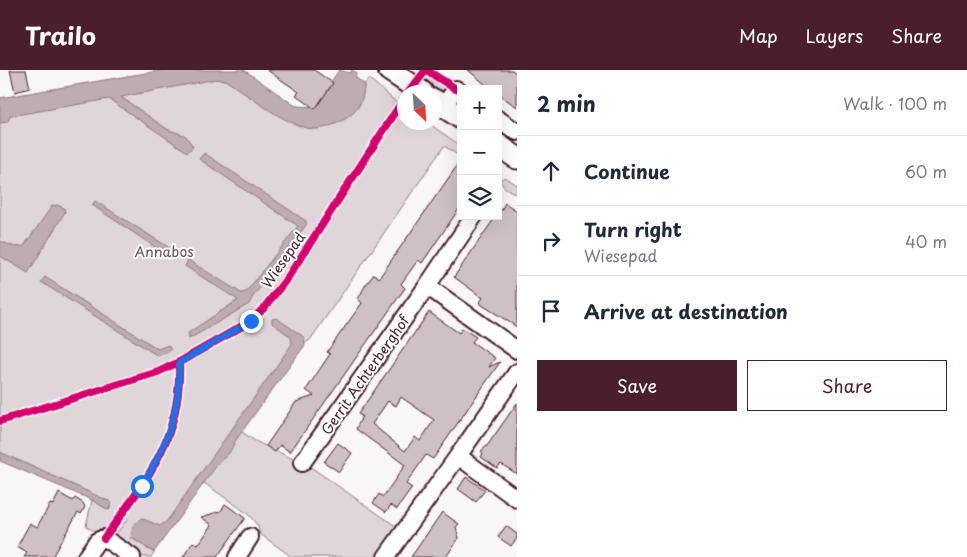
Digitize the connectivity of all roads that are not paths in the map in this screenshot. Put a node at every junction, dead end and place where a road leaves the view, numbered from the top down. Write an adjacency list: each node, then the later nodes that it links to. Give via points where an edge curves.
1 (390, 70): 2 (street)
2 (412, 85)
3 (457, 92): 4 (street)
4 (442, 101)
5 (442, 105): 6 (street)
6 (457, 115)
7 (502, 122): 8 (street)
8 (517, 132)
9 (502, 147): 10 (street)
10 (517, 158)
11 (471, 220): 12 (street, Gerrit Achterberghof)
12 (427, 286): 13 (street); 16 (street, Gerrit Achterberghof)
13 (517, 350)
14 (517, 372): 15 (street)
15 (458, 456): 17 (street); 22 (street)
16 (302, 463)
17 (517, 499)
18 (250, 537): 21 (street)
19 (86, 557): 20 (street, via 97,541 104,538)
20 (132, 557)
21 (236, 557)
22 (386, 557)

